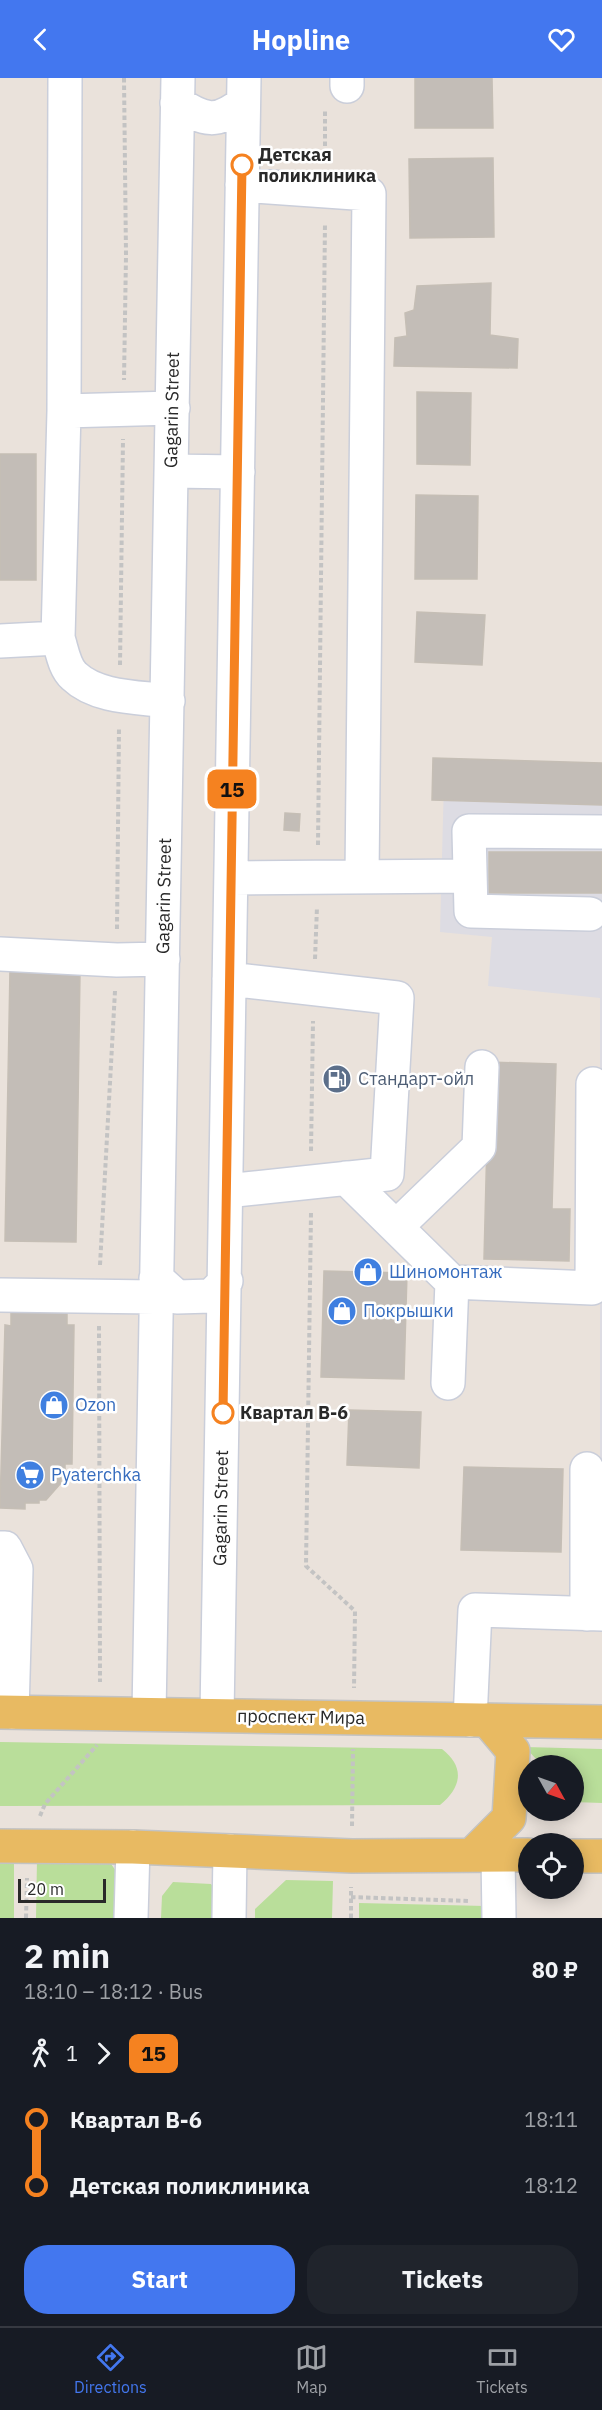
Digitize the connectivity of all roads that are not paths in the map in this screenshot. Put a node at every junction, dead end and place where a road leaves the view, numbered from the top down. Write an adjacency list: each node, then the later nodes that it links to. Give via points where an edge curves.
1 (65, 78): 6 (street)
2 (244, 90): 3 (street, via 228,115 212,118 195,114); 4 (street, Gagarin Street)
3 (178, 91): 5 (street, Gagarin Street)
4 (242, 185): 8 (street, Gagarin Street); 14 (street, via 369,194)
5 (172, 408): 6 (street); 7 (street, Gagarin Street)
6 (64, 411): 9 (street)
7 (171, 471): 8 (street); 11 (street, Gagarin Street)
8 (238, 472): 15 (street, Gagarin Street)
9 (58, 638): 10 (street); 11 (street, via 74,676 101,692)
10 (0, 641)
11 (168, 701): 18 (street, Gagarin Street)
12 (602, 832): 13 (street, via 469,831)
13 (470, 876): 14 (street); 16 (street, via 471,911)
14 (362, 877): 15 (street)
15 (231, 878): 19 (street, Gagarin Street)
16 (590, 914)
17 (0, 954): 18 (street)
18 (163, 959): 27 (street, Gagarin Street)
19 (229, 979): 22 (street, via 397,998 387,1174); 23 (street, Gagarin Street)
20 (482, 1067): 24 (street, via 479,1147)
21 (593, 1084): 26 (street, via 592,1288)
22 (346, 1178): 23 (street); 24 (street)
23 (226, 1191): 25 (street, Gagarin Street)
24 (396, 1227): 26 (street)
25 (226, 1281): 27 (street, via 211,1296 177,1297); 36 (street, Gagarin Street)
26 (452, 1282): 29 (street)
27 (156, 1288): 28 (street, via 99,1297); 35 (street, Gagarin Street)
28 (0, 1295)
29 (448, 1383)
30 (587, 1469): 32 (street)
31 (0, 1548): 33 (street, via 5,1548 16,1569)
32 (595, 1614): 37 (street, via 475,1610)
33 (7, 1617): 34 (street)
34 (6, 1712): 35 (main road, проспект Мира)
35 (149, 1714): 36 (main road, проспект Мира)
36 (218, 1715): 37 (main road, проспект Мира)
37 (479, 1720): 38 (main road, проспект Мира); 42 (main road, via 513,1751 509,1818)
38 (602, 1722)
39 (14, 1845): 40 (main road)
40 (133, 1847): 41 (main road); 46 (street)
41 (230, 1851): 42 (main road, via 352,1856); 47 (street)
42 (499, 1855): 45 (street)
43 (584, 1856): 44 (main road)
44 (602, 1856)
45 (499, 1910)
46 (131, 1918)
47 (229, 1918)

